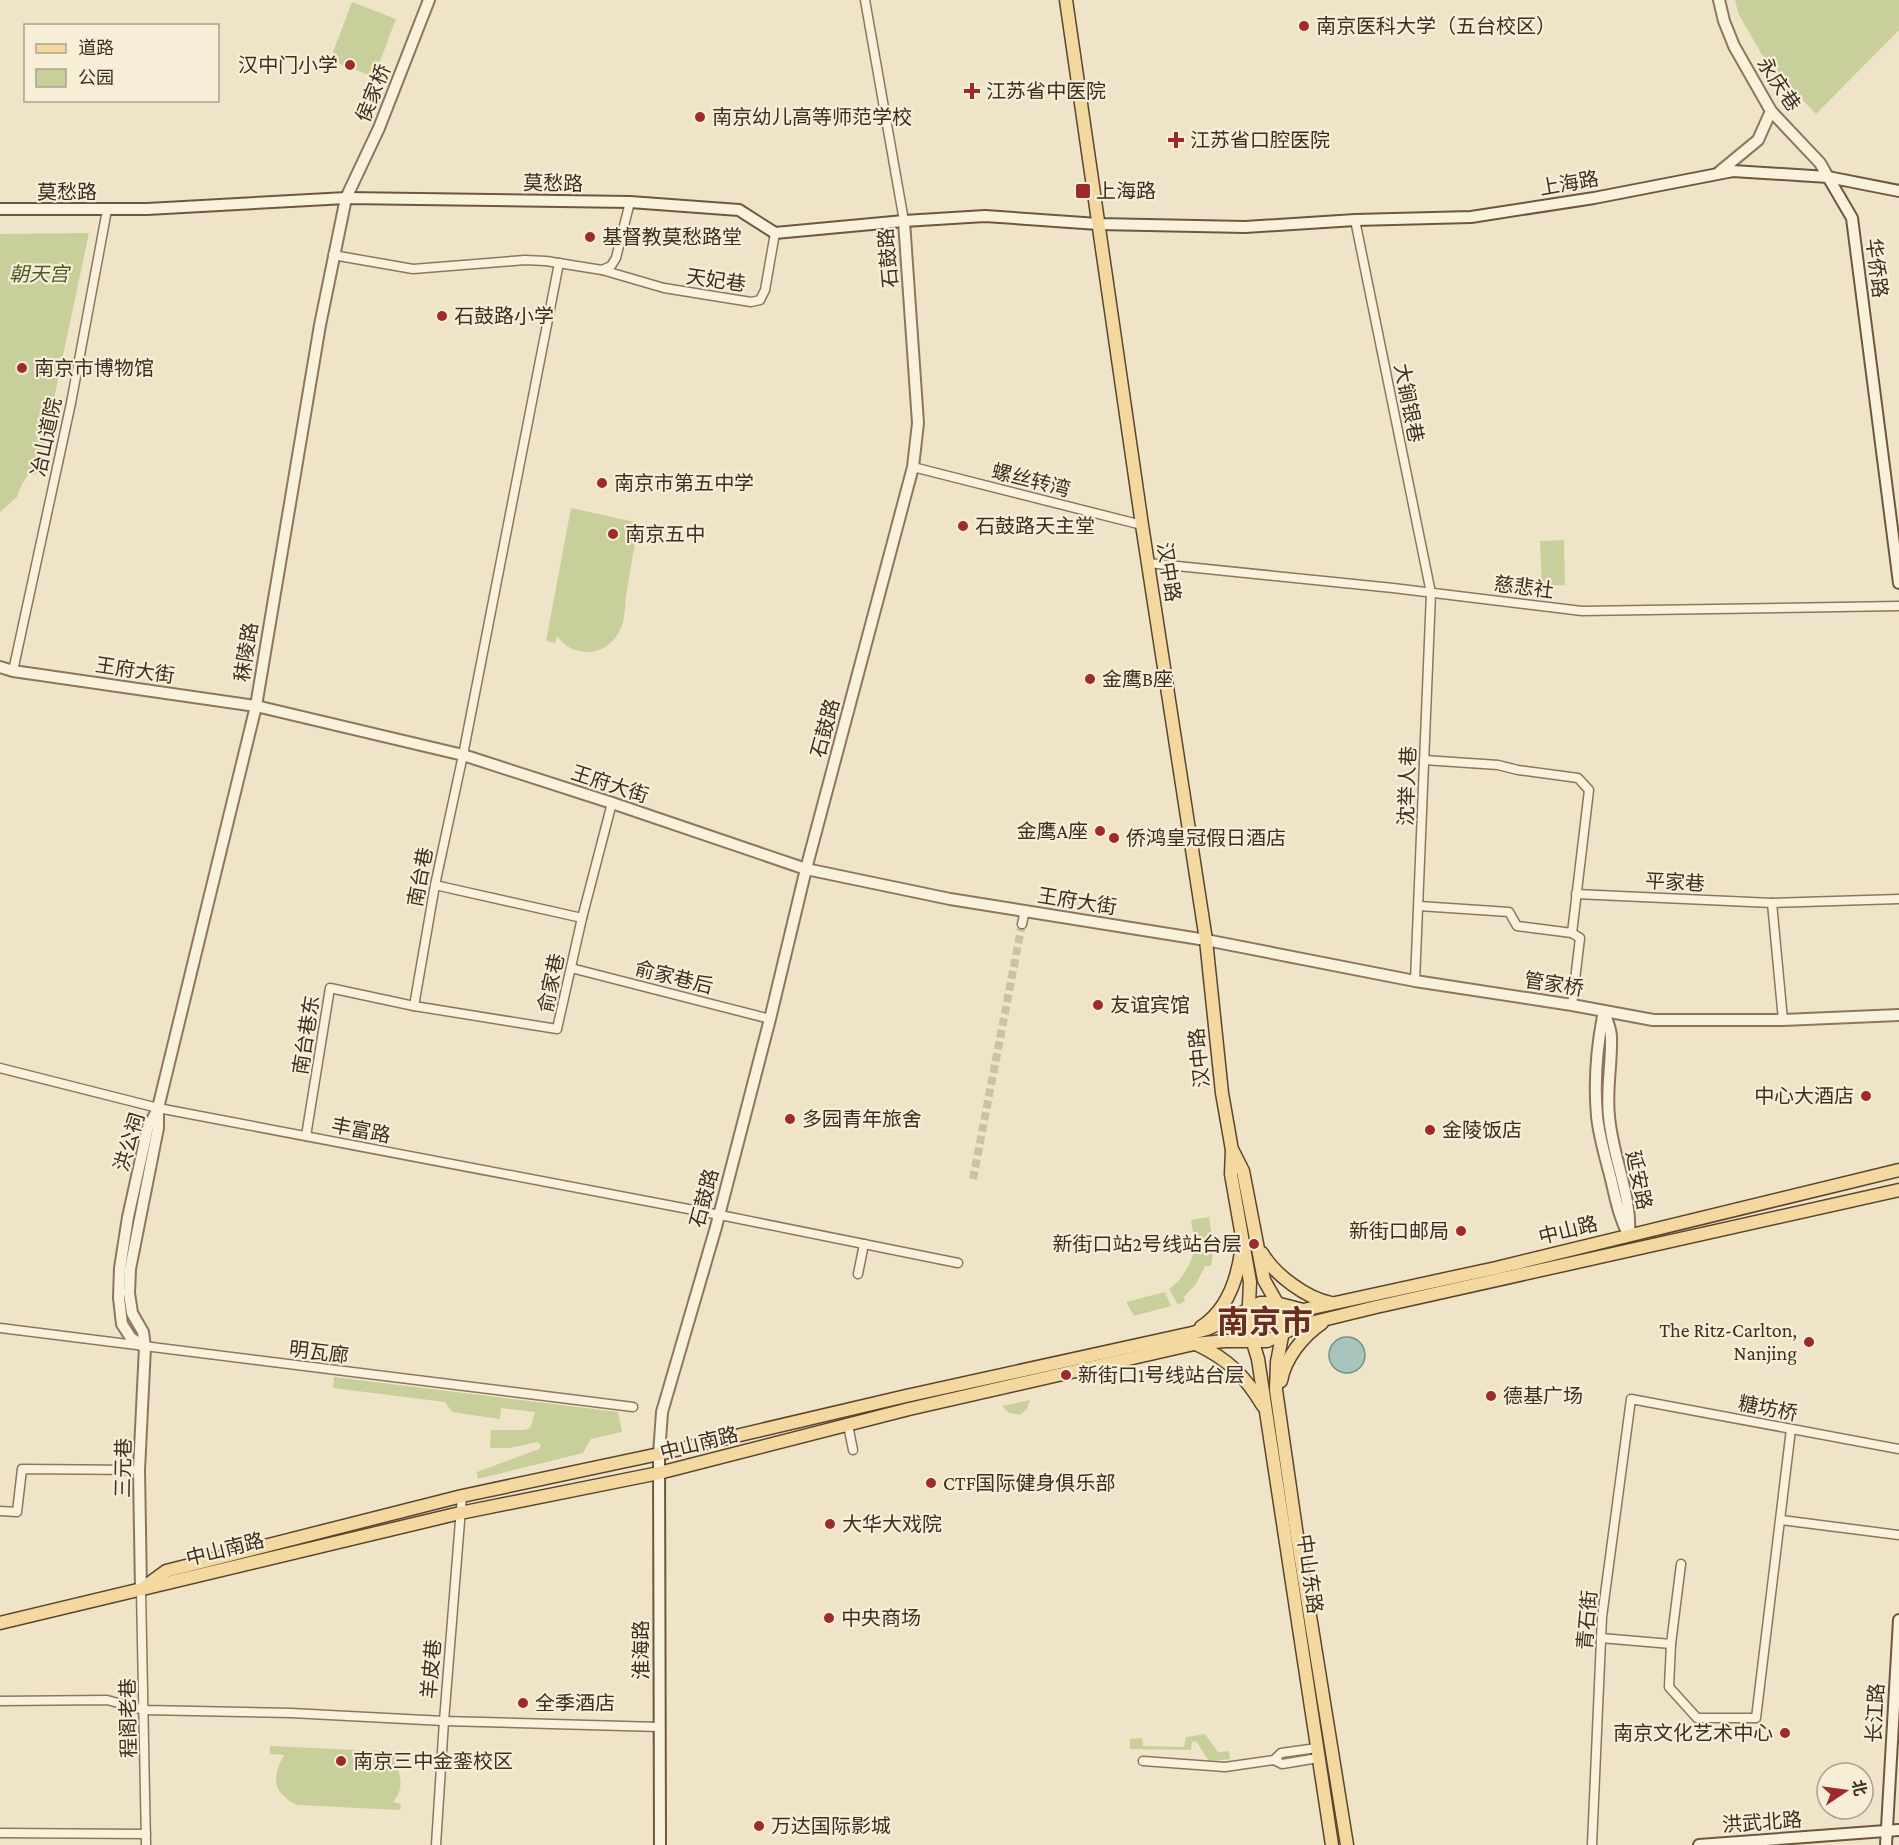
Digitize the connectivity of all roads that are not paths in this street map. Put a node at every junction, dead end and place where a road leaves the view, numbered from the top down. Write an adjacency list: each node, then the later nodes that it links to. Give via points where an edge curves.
1 (429, 0): 9 (street, 侯家桥, via 379,128)
2 (865, 0): 14 (street, 石鼓路)
3 (1066, 0): 15 (main road, 汉中路)
4 (1719, 0): 5 (street, 永庆巷, via 1734,46)
5 (1771, 111): 6 (street, via 1758,140); 7 (street, 永庆巷, via 1820,163)
6 (1718, 173): 7 (street, 上海路); 13 (street, 上海路, via 1471,217)
7 (1828, 177): 8 (street, 上海路); 23 (street, 华侨路, via 1852,218)
8 (1899, 190)
9 (346, 198): 10 (street, 莫愁路); 12 (street, 莫愁路); 17 (street, 秣陵路)
10 (630, 202): 16 (street, 莫愁路, via 739,210); 19 (street, via 616,258)
11 (0, 209): 12 (street, 莫愁路)
12 (107, 210): 27 (street, 冶山道院, via 71,403)
13 (1355, 220): 15 (street, 上海路, via 1245,227); 24 (street, 大锏银巷)
14 (904, 221): 15 (street, via 984,216); 16 (street); 20 (street, 石鼓路, via 918,423)
15 (1098, 224): 21 (main road, 汉中路)
16 (775, 233): 19 (street, 天妃巷, via 765,290 760,300 752,302 664,288)
17 (333, 255): 18 (street, via 413,269 525,260); 28 (street, 秣陵路)
18 (559, 263): 19 (street); 29 (street, 南台巷)
19 (602, 270)
20 (912, 467): 21 (street, 螺丝转湾); 32 (street, 石鼓路)
21 (1142, 525): 22 (main road, 汉中路)
22 (1148, 563): 24 (street, 慈悲社); 42 (main road, 汉中路)
23 (1899, 583)
24 (1431, 593): 25 (street, 慈悲社, via 1582,610); 30 (street, 沈举人巷)
25 (1899, 606)
26 (0, 667): 27 (street, 王府大街)
27 (13, 671): 28 (street, 王府大街)
28 (255, 706): 29 (street, 王府大街); 52 (street, 秣陵路)
29 (463, 755): 31 (street, 王府大街); 33 (street, 南台巷)
30 (1425, 760): 34 (street, via 1498,765 1578,778 1589,790); 37 (street, 沈举人巷)
31 (612, 803): 32 (street, 王府大街); 39 (street, 俞家巷)
32 (806, 869): 38 (street, 王府大街); 49 (street, 石鼓路)
33 (435, 885): 39 (street); 46 (street, 南台巷)
34 (1576, 894): 36 (street, 平家巷); 41 (street)
35 (1899, 899): 36 (street, 平家巷)
36 (1772, 903): 50 (street)
37 (1419, 906): 41 (street, via 1509,912 1517,926); 44 (street, 沈举人巷)
38 (1025, 910): 40 (street); 42 (street, 王府大街)
39 (582, 918): 43 (street, 俞家巷)
40 (1023, 924)
41 (1572, 933): 45 (street, via 1580,938)
42 (1206, 940): 44 (street, 管家桥); 54 (main road, 汉中路)
43 (571, 968): 46 (street, 俞家巷, via 557,1029); 49 (street, 俞家巷后)
44 (1415, 981): 45 (street, 管家桥)
45 (1572, 1005): 47 (street, 管家桥)
46 (414, 1006): 53 (street, 南台巷东, via 330,988)
47 (1604, 1011): 50 (street, 管家桥, via 1653,1020); 58 (street, 延安路, via 1611,1035 1609,1116 1630,1218)
48 (1899, 1015): 50 (street, 管家桥)
49 (770, 1018): 57 (street, 石鼓路)
50 (1783, 1020)
51 (0, 1068): 52 (street, 丰富路)
52 (158, 1108): 53 (street, 丰富路); 74 (street, 洪公祠, via 158,1128 130,1269 132,1313)
53 (306, 1136): 57 (street, 丰富路)
54 (1232, 1150): 59 (main road, 汉中路, via 1243,1171); 60 (main road, 汉中路, via 1231,1174)
55 (1899, 1170): 58 (main road, 中山路)
56 (1899, 1190): 67 (main road, 中山路)
57 (719, 1215): 61 (street, 丰富路); 82 (street, 石鼓路, via 662,1412)
58 (1629, 1236): 65 (main road, 中山路)
59 (1256, 1238): 64 (main road, 汉中路, via 1264,1280); 65 (main road, via 1278,1274 1314,1296)
60 (1243, 1242): 66 (main road, 汉中路, via 1250,1282); 71 (main road, via 1235,1283)
61 (864, 1244): 62 (street, 丰富路); 63 (street)
62 (958, 1263)
63 (858, 1274)
64 (1276, 1303): 65 (main road, 中山路, via 1303,1310); 66 (main road, 中山路, via 1260,1303); 68 (main road, 汉中路)
65 (1335, 1303)
66 (1248, 1311): 71 (main road, 中山南路); 73 (main road, 中山东路)
67 (1338, 1316): 70 (main road, 中山路, via 1298,1326); 77 (main road, via 1313,1330 1298,1346 1283,1372)
68 (1283, 1317): 70 (main road, 中山东路)
69 (0, 1328): 74 (street, 明瓦廊)
70 (1282, 1335): 72 (main road, 中山路); 77 (main road, 中山东路)
71 (1193, 1339): 73 (main road, 中山南路); 77 (main road, via 1237,1371); 78 (main road, 中山南路); 82 (main road, 中山南路, via 895,1398)
72 (1267, 1341): 73 (main road, 中山南路)
73 (1253, 1342): 77 (main road, 中山东路)
74 (146, 1347): 76 (street, 明瓦廊); 83 (street, 三元巷)
75 (1631, 1399): 79 (street, 糖坊桥); 111 (street, 青石街, via 1602,1617)
76 (633, 1407)
77 (1273, 1411): 100 (main road, 中山东路); 110 (main road, 中山东路)
78 (848, 1425): 81 (street); 84 (main road, 中山南路)
79 (1791, 1429): 80 (street, 糖坊桥); 88 (street)
80 (1899, 1449)
81 (853, 1450)
82 (659, 1454): 84 (street, 淮海路); 85 (main road, 中山南路)
83 (139, 1470): 86 (street, via 22,1469 17,1512); 91 (street, 三元巷)
84 (659, 1473): 87 (main road, 中山南路); 99 (street, 淮海路)
85 (462, 1497): 87 (street, 羊皮巷); 91 (main road, 中山南路, via 166,1571)
86 (0, 1511)
87 (460, 1513): 91 (main road, 中山南路); 98 (street, 羊皮巷)
88 (1781, 1520): 89 (street); 95 (street, via 1756,1718 1698,1718 1669,1687)
89 (1899, 1535)
90 (1681, 1564): 95 (street)
91 (141, 1590): 93 (main road, 中山南路); 97 (street, 程阁老巷)
92 (1899, 1620): 102 (street, 长江路)
93 (0, 1623)
94 (1601, 1638): 95 (street)
95 (1671, 1644)
96 (0, 1701): 97 (street, via 107,1700)
97 (144, 1710): 98 (street); 105 (street, 程阁老巷)
98 (444, 1721): 99 (street); 107 (street, 羊皮巷)
99 (659, 1727): 108 (street, 淮海路)
100 (1317, 1753): 101 (street, via 1281,1753 1274,1760 1225,1767); 109 (main road, 中山东路)
101 (1143, 1761)
102 (1887, 1830): 103 (street, 洪武北路); 112 (street, 洪武北路); 113 (street, 长江路)
103 (1899, 1830)
104 (0, 1833): 105 (street)
105 (146, 1834): 106 (street, 程阁老巷)
106 (146, 1845)
107 (436, 1845)
108 (660, 1845)
109 (1332, 1845)
110 (1347, 1845)
111 (1592, 1845)
112 (1699, 1845)
113 (1886, 1845)

